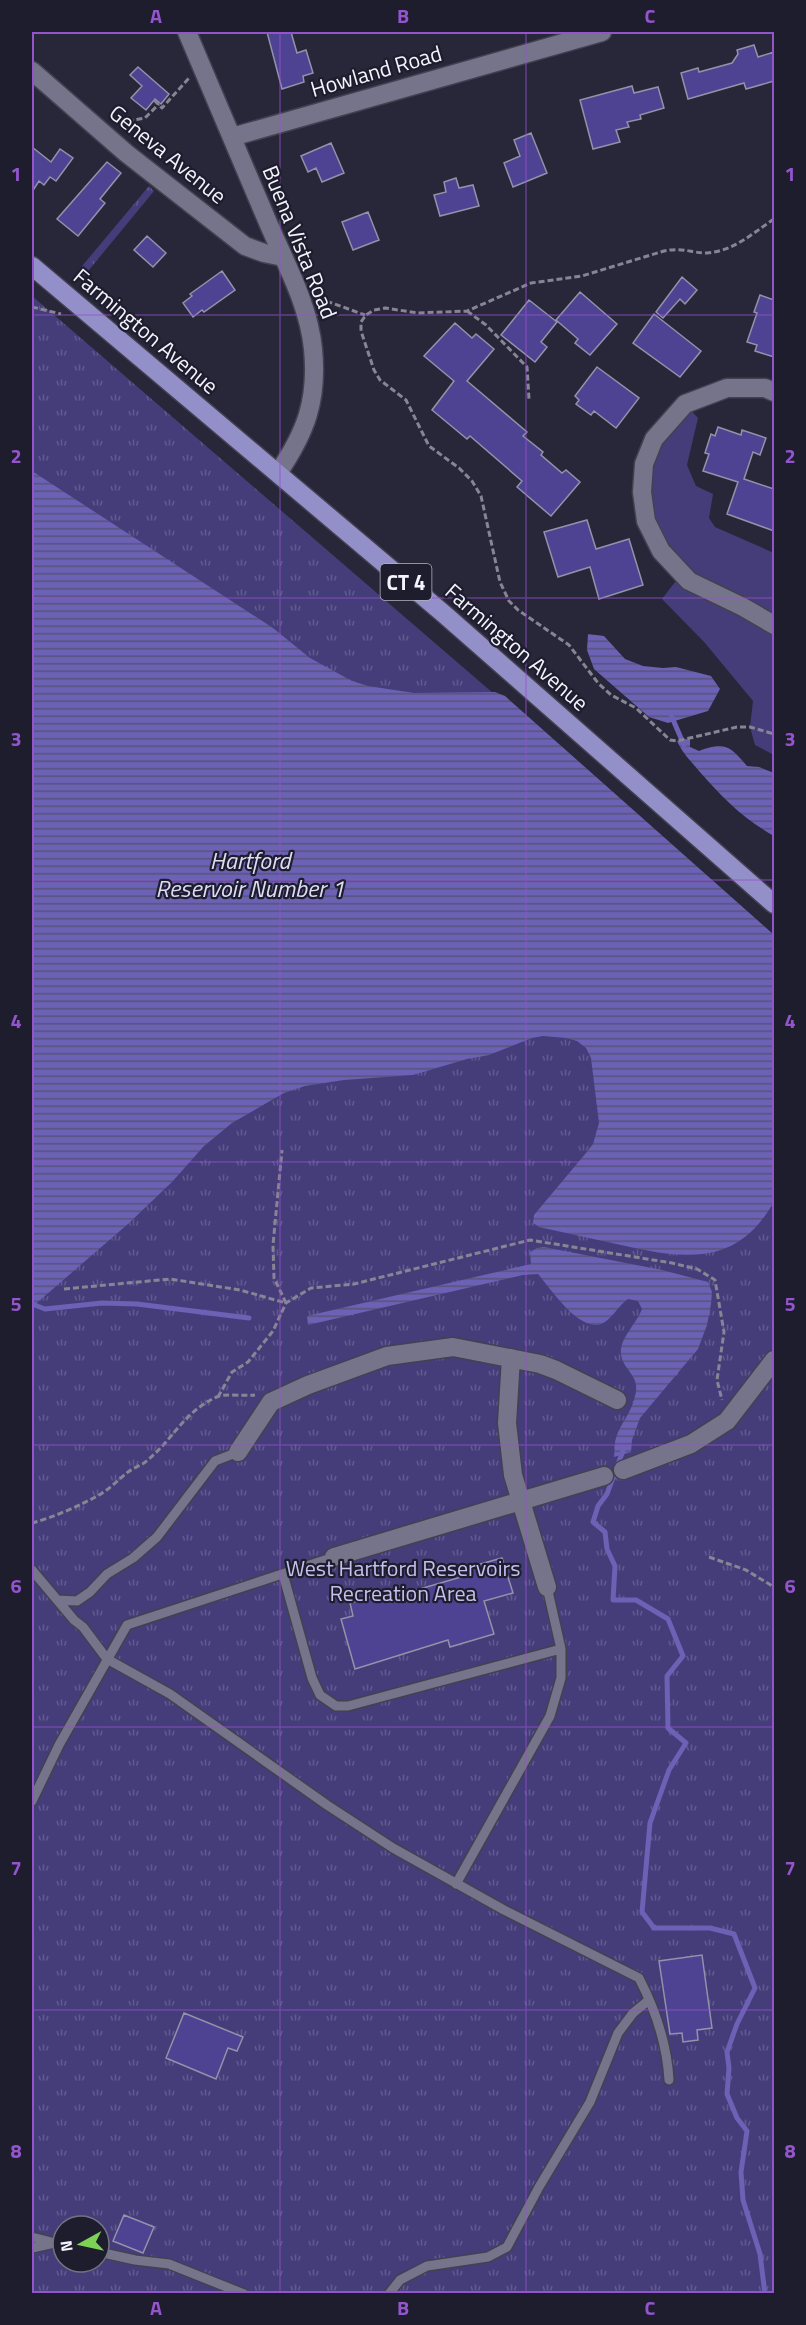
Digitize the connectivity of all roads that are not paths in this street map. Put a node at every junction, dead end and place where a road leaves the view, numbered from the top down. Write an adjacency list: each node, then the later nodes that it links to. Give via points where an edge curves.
1 (187, 32): 4 (street, Buena Vista Road)
2 (602, 32): 4 (street, Howland Road)
3 (32, 71): 5 (street, Geneva Avenue, via 126,153 245,246)
4 (231, 137): 5 (street, Buena Vista Road)
5 (283, 257): 8 (street, Buena Vista Road, via 312,339 314,362 312,402 300,437)
6 (32, 266): 8 (main road, Farmington Avenue / CT 4)
7 (774, 392): 9 (street, via 765,388 727,388 685,404 654,439 644,464 642,492 646,521 662,551 689,581)
8 (278, 473): 10 (main road, Farmington Avenue / CT 4)
9 (774, 626)
10 (774, 904)
11 (512, 1358): 13 (street, via 556,1370); 14 (street, via 453,1347 387,1356 271,1402); 17 (street, via 507,1423 513,1475)
12 (774, 1360): 15 (street, via 728,1422 691,1444)
13 (617, 1400)
14 (238, 1452): 22 (lane, via 215,1461 157,1537 133,1558 107,1574 77,1601)
15 (622, 1470): 16 (lane)
16 (604, 1476): 17 (street)
17 (522, 1501): 18 (street); 21 (street)
18 (334, 1557): 20 (lane)
19 (32, 1570): 22 (lane)
20 (282, 1574): 23 (lane, via 312,1678 320,1695 336,1706); 24 (lane, via 127,1625)
21 (547, 1587): 23 (lane)
22 (57, 1600): 24 (lane)
23 (561, 1649): 26 (lane, via 561,1678 550,1716)
24 (107, 1659): 25 (lane); 26 (lane, via 170,1694 327,1806)
25 (32, 1801)
26 (456, 1884): 27 (lane, via 639,1978)
27 (649, 2000): 28 (lane, via 667,2058); 35 (lane, via 618,2033 591,2102 507,2247 488,2257 427,2266 400,2280)
28 (669, 2080)
29 (32, 2237): 30 (lane)
30 (51, 2242)
31 (51, 2245): 32 (lane)
32 (32, 2248)
33 (111, 2255): 34 (lane, via 169,2264)
34 (244, 2294)
35 (389, 2294)

